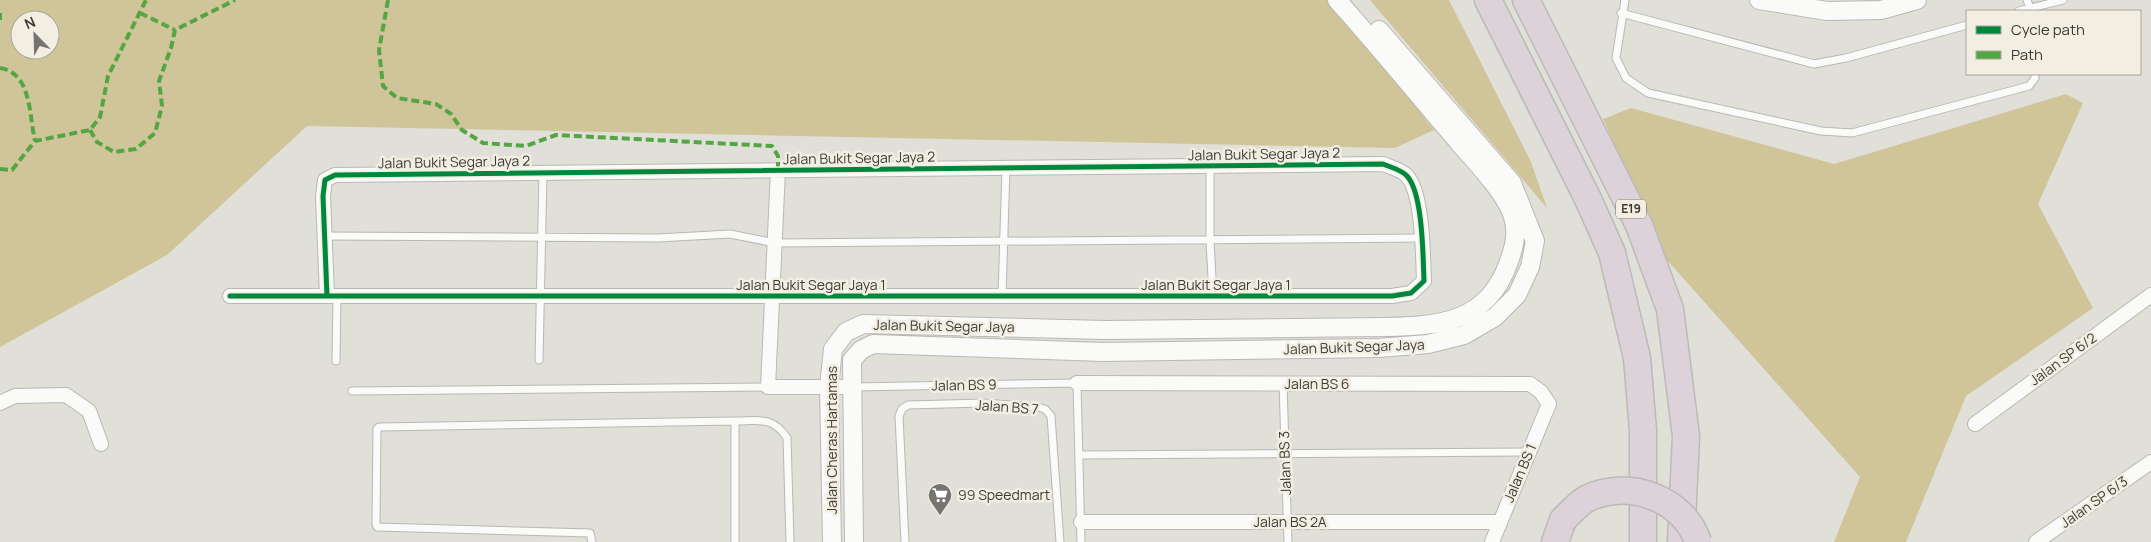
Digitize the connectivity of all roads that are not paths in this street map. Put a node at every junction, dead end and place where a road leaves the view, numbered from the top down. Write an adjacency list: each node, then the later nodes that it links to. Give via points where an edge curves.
1 (1337, 0): 34 (street, Jalan Bukit Segar Jaya, via 1482,170 1513,216 1516,243 1504,277 1485,303 1454,320 1384,328 1105,330)
2 (1352, 0): 35 (street, Jalan Bukit Segar Jaya, via 1512,183 1525,210 1535,241 1530,267 1517,294 1495,317 1464,335 1428,344 1379,348 1103,352)
3 (1488, 0): 67 (highway, E19, via 1588,199 1612,254 1637,358 1643,430)
4 (1526, 0): 68 (highway, E19, via 1639,225 1670,310 1686,436)
5 (1625, 0): 13 (lane)
6 (1759, 0): 7 (street, via 1827,11 1882,10)
7 (1917, 0)
8 (2028, 0): 10 (lane)
9 (2063, 0): 11 (lane)
10 (2030, 8): 11 (lane); 12 (lane)
11 (2041, 8)
12 (2023, 10)
13 (1621, 13): 14 (lane, via 1814,64); 15 (lane, via 1616,58 1626,78 1648,93 1821,131 1852,133 2029,86)
14 (1966, 25)
15 (2035, 75)
16 (1383, 164): 17 (street, Jalan Bukit Segar Jaya 2); 23 (street, Jalan Bukit Segar Jaya 1, via 1406,174 1415,187)
17 (1210, 166): 18 (street, Jalan Bukit Segar Jaya 2); 24 (lane)
18 (1006, 168): 19 (street, Jalan Bukit Segar Jaya 2); 25 (lane)
19 (778, 170): 20 (street, Jalan Bukit Segar Jaya 2); 26 (street)
20 (542, 172): 21 (street, Jalan Bukit Segar Jaya 2, via 335,174 325,180); 22 (lane)
21 (325, 236): 22 (lane); 29 (street)
22 (541, 236): 26 (lane, via 658,238 730,234); 30 (lane)
23 (1422, 238): 24 (lane); 33 (street, Jalan Bukit Segar Jaya 1, via 1424,281 1411,293 1392,296)
24 (1210, 241): 25 (lane); 33 (lane)
25 (1003, 242): 26 (lane); 32 (lane)
26 (775, 243): 31 (street)
27 (2151, 295): 47 (street, Jalan SP 6/2)
28 (230, 296): 29 (street, Jalan Bukit Segar Jaya 1)
29 (332, 296): 30 (street, Jalan Bukit Segar Jaya 1); 36 (lane)
30 (540, 296): 31 (street, Jalan Bukit Segar Jaya 1); 37 (lane)
31 (772, 296): 32 (street, Jalan Bukit Segar Jaya 1); 40 (street)
32 (1002, 296): 33 (street, Jalan Bukit Segar Jaya 1)
33 (1213, 296)
34 (863, 324): 41 (street, Jalan Cheras Hartamas, via 846,332 833,349)
35 (872, 344): 42 (street, Jalan Cheras Hartamas, via 852,360)
36 (336, 360)
37 (539, 360)
38 (1077, 383): 39 (street, Jalan BS 6); 42 (lane, Jalan BS 9); 51 (lane)
39 (1283, 384): 45 (street, Jalan BS 6, via 1530,384); 49 (lane, Jalan BS 3)
40 (768, 387): 41 (street); 43 (lane)
41 (829, 387): 42 (street); 60 (street, Jalan Cheras Hartamas)
42 (851, 387): 61 (street, Jalan Cheras Hartamas)
43 (352, 391)
44 (0, 403): 48 (street, via 15,396 66,394 89,411)
45 (1549, 404): 50 (street, Jalan BS 1)
46 (734, 421): 57 (lane, via 376,429 377,527 590,533); 58 (lane); 59 (lane, via 772,421 787,438)
47 (1976, 424)
48 (101, 444)
49 (1285, 452): 50 (lane); 51 (lane); 54 (lane, Jalan BS 3)
50 (1529, 452): 55 (street, Jalan BS 1)
51 (1079, 455): 53 (lane)
52 (2151, 462): 70 (street, Jalan SP 6/3)
53 (1081, 522): 54 (street, Jalan BS 2A); 64 (lane)
54 (1287, 522): 55 (street, Jalan BS 2A); 65 (lane, Jalan BS 3)
55 (1500, 522): 66 (street, Jalan BS 1)
56 (1559, 531): 69 (highway, bridge, via 1586,500 1613,492 1647,493 1675,507 1694,529)
57 (592, 542)
58 (735, 542)
59 (790, 542)
60 (832, 542)
61 (854, 542)
62 (905, 542): 63 (lane, Jalan BS 7, via 899,416 902,408 908,405 983,404 1038,407 1051,416)
63 (1060, 542)
64 (1081, 542)
65 (1288, 542)
66 (1492, 542)
67 (1643, 542)
68 (1681, 542)
69 (1698, 542)
70 (2036, 542)

